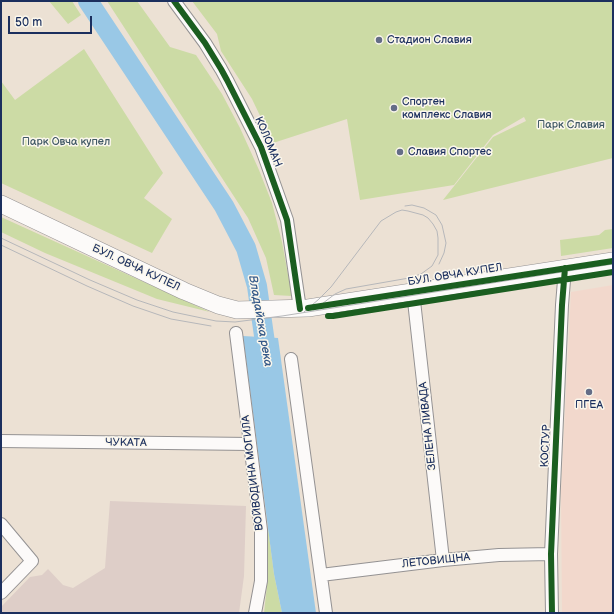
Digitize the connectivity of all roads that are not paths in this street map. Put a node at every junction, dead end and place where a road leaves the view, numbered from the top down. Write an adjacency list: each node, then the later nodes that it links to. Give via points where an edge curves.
1 (174, 1): 7 (street, КОЛОМАН, via 221,69 261,147 287,220)
2 (1, 204): 7 (main road, БУЛ. ОВЧА КУПЕЛ, via 218,305 237,310)
3 (613, 261): 5 (main road, БУЛ. ОВЧА КУПЕЛ)
4 (613, 272): 5 (main road, БУЛ. ОВЧА КУПЕЛ)
5 (565, 274): 6 (main road, БУЛ. ОВЧА КУПЕЛ); 13 (street, КОСТУР)
6 (414, 298): 7 (main road, БУЛ. ОВЧА КУПЕЛ); 14 (street, ЗЕЛЕНА ЛИВАДА)
7 (300, 309)
8 (236, 332): 11 (street, ВОЙВОДИНА МОГИЛА)
9 (291, 359): 15 (street)
10 (1, 441): 11 (street, ЧУКАТА)
11 (250, 444): 17 (street, ВОЙВОДИНА МОГИЛА, via 261,530 261,581)
12 (1, 524): 16 (street, via 32,561)
13 (551, 554): 14 (street, ЛЕТОВИЩНА); 19 (street, КОСТУР)
14 (443, 560): 15 (street, ЛЕТОВИЩНА)
15 (321, 575): 18 (street)
16 (1, 593)
17 (255, 613)
18 (326, 613)
19 (552, 613)

